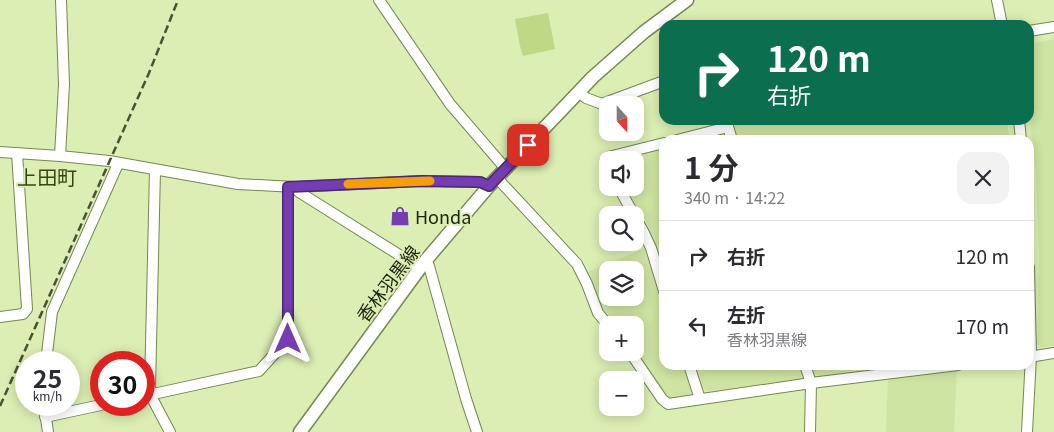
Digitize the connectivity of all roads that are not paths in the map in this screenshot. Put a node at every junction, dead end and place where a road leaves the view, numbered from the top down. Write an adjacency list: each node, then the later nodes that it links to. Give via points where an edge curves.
1 (61, 0): 18 (street, via 64,84)
2 (379, 0): 21 (street)
3 (687, 0): 5 (main road, 香林羽黒線)
4 (997, 0): 6 (street)
5 (662, 20)
6 (1001, 20)
7 (659, 22): 11 (main road, 香林羽黒線, via 612,59)
8 (1054, 27): 9 (street)
9 (1034, 30)
10 (659, 83): 11 (street, via 602,104)
11 (578, 92): 21 (main road, 香林羽黒線)
12 (724, 125): 13 (street)
13 (693, 135)
14 (659, 144): 15 (street)
15 (632, 151)
16 (0, 152): 17 (street)
17 (17, 153): 18 (street); 27 (street, via 27,309 23,314)
18 (60, 156): 19 (street)
19 (118, 164): 20 (street); 28 (street, via 52,312)
20 (155, 170): 22 (street, via 238,184); 29 (street)
21 (497, 178): 22 (street, via 480,182 422,181); 24 (main road, 香林羽黒線); 26 (street, via 577,264)
22 (291, 187): 24 (street); 38 (street, via 288,339 258,371)
23 (623, 196): 25 (street, via 651,248)
24 (423, 264): 45 (main road, 香林羽黒線); 46 (street, via 429,266)
25 (659, 274)
26 (600, 316)
27 (0, 317)
28 (47, 351)
29 (149, 351)
30 (1054, 353): 31 (street)
31 (1034, 356)
32 (636, 361): 39 (street, via 666,403)
33 (691, 370): 39 (street)
34 (807, 370): 37 (street)
35 (917, 370): 37 (street)
36 (1029, 370): 48 (street)
37 (811, 383): 39 (street); 47 (street)
38 (155, 393)
39 (700, 399)
40 (90, 407): 42 (street)
41 (155, 408): 44 (street)
42 (45, 417): 43 (street)
43 (48, 432)
44 (170, 432)
45 (300, 432)
46 (477, 432)
47 (810, 432)
48 (1027, 432)

